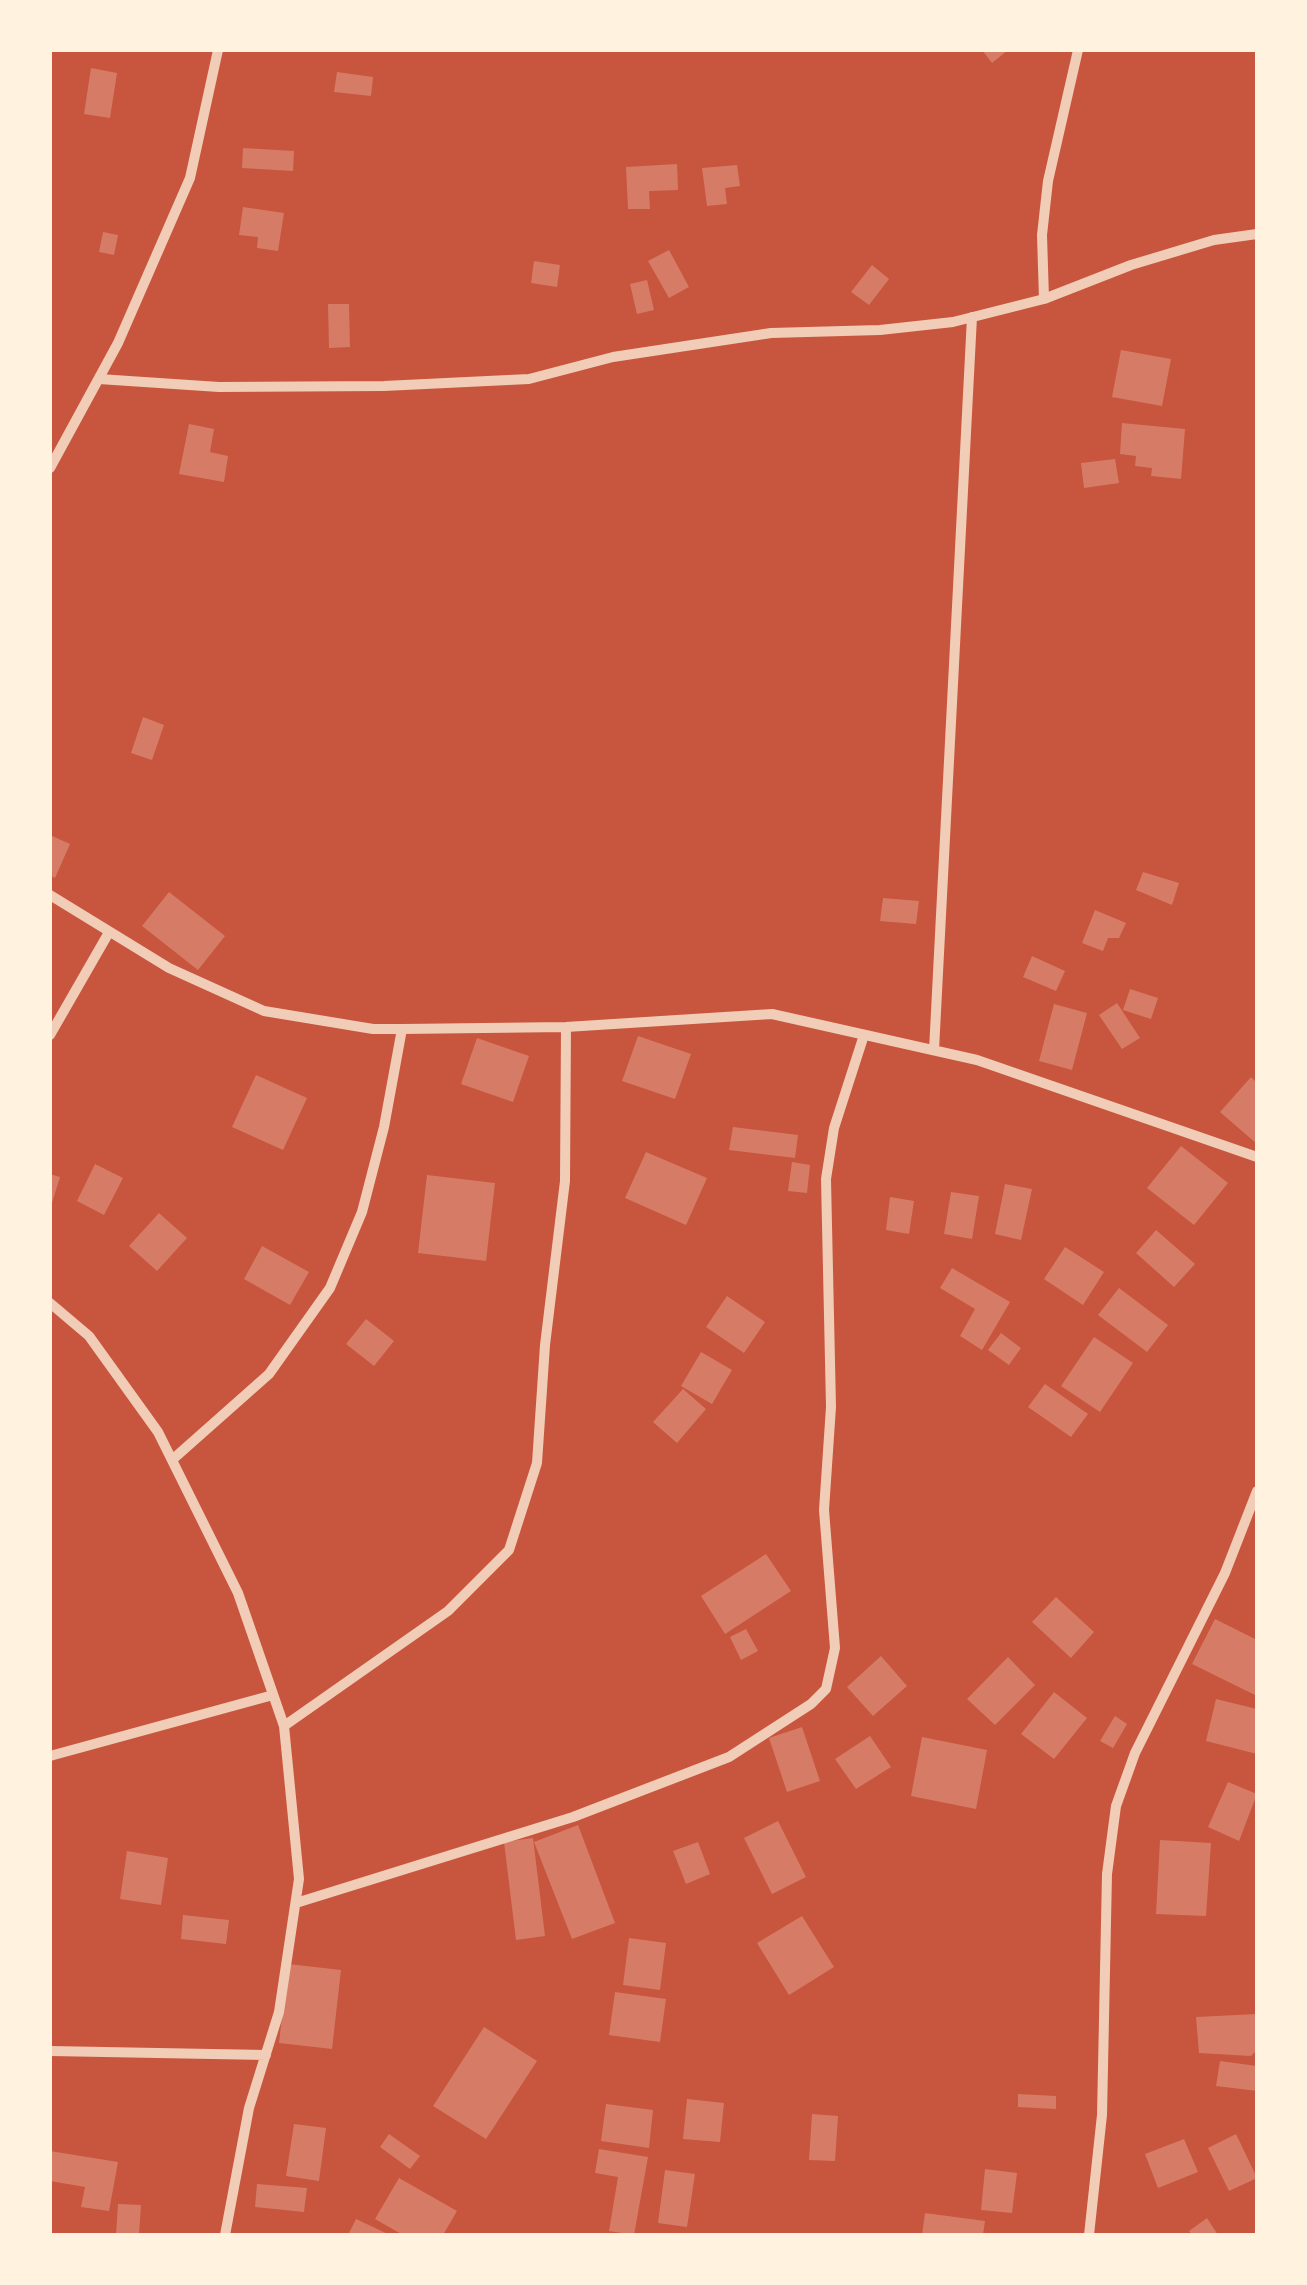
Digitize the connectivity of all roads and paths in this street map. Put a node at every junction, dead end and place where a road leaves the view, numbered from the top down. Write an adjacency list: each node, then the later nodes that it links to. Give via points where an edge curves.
1 (218, 50): 6 (street, via 190,178)
2 (1078, 50): 4 (street, via 1048,180)
3 (1257, 234): 4 (street, via 1131,265)
4 (1044, 300): 5 (street)
5 (972, 317): 6 (street, via 880,330 771,333 613,357 529,379 220,387); 14 (street)
6 (99, 378): 7 (street)
7 (50, 468)
8 (50, 895): 9 (street)
9 (108, 934): 11 (street, via 264,1010); 12 (street)
10 (566, 1027): 11 (street); 13 (street, via 772,1014); 20 (street, via 565,1181 537,1463 509,1550 448,1612)
11 (402, 1029): 17 (street, via 362,1212 330,1288 269,1374)
12 (50, 1035)
13 (864, 1035): 14 (street); 22 (street, via 841,1100 826,1179 831,1408 824,1510 835,1648 826,1689 730,1757 573,1817)
14 (934, 1050): 15 (street)
15 (1257, 1157)
16 (50, 1303): 17 (street, via 89,1336)
17 (172, 1460): 19 (street, via 238,1593)
18 (1257, 1491): 26 (street, via 1226,1573 1116,1806)
19 (274, 1695): 20 (street); 21 (street)
20 (284, 1726): 22 (street)
21 (50, 1756)
22 (296, 1904): 24 (street)
23 (50, 2052): 24 (street)
24 (266, 2054): 25 (street)
25 (225, 2235)
26 (1090, 2235)

